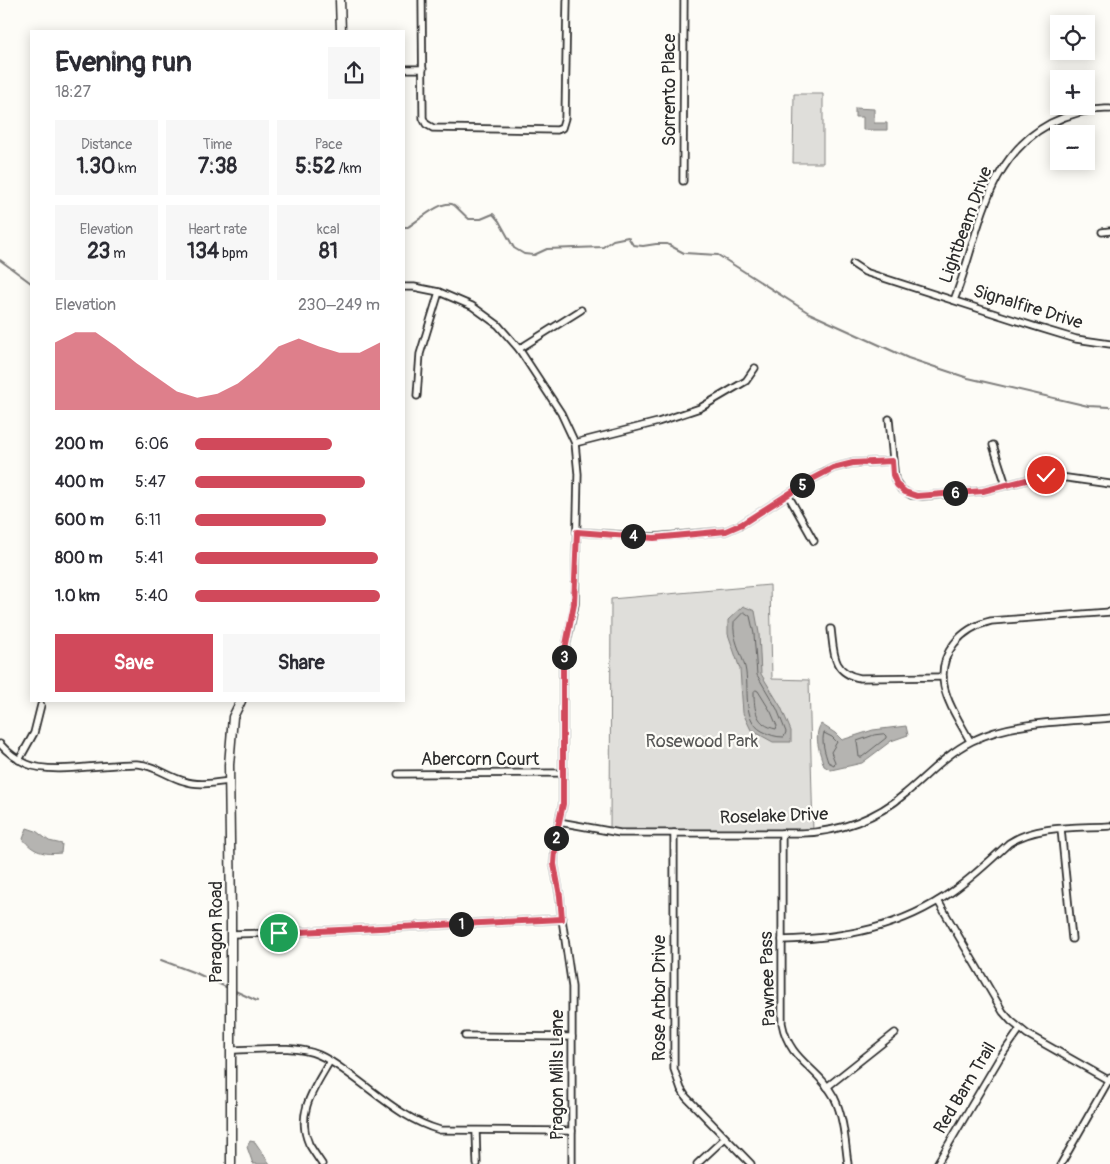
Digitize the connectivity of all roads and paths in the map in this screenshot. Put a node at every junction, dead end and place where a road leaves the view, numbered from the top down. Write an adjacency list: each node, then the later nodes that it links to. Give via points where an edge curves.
1 (340, 0): 5 (street)
2 (422, 0): 7 (street)
3 (567, 0): 7 (street, via 565,118 562,128 433,128 423,118)
4 (684, 0): 9 (street, Sorrento Place)
5 (341, 30)
6 (405, 69): 7 (street)
7 (423, 69)
8 (1110, 109): 15 (street, Lightbeam Drive, via 1082,112 1055,121 1034,133 1006,161 989,193)
9 (683, 181)
10 (1110, 231): 11 (street)
11 (1102, 232)
12 (853, 264): 15 (street, Signalfire Drive, via 865,272)
13 (405, 287): 14 (street, Pragon Mills Lane)
14 (440, 292): 18 (street, Pragon Mills Lane, via 472,306 498,325); 20 (street, via 420,354)
15 (954, 300): 17 (street, Signalfire Drive, via 1076,339)
16 (581, 310): 18 (street)
17 (1110, 344)
18 (519, 349): 22 (street, Pragon Mills Lane, via 561,414)
19 (755, 368): 22 (street, via 746,381 700,408)
20 (417, 396)
21 (889, 419): 24 (street)
22 (574, 443): 28 (street, Pragon Mills Lane, via 578,474)
23 (993, 445): 26 (street)
24 (892, 461): 26 (street, via 897,485 911,495 983,491); 27 (street, via 853,463 833,468)
25 (1110, 484): 26 (street, via 1046,475)
26 (1006, 486)
27 (788, 495): 28 (street, via 742,524 719,532 654,538); 29 (street)
28 (577, 532): 39 (street, Pragon Mills Lane, via 574,604 563,660)
29 (814, 541)
30 (1110, 612): 32 (street, via 983,623 964,633 953,645)
31 (832, 629): 32 (street, via 836,661 848,674 860,678)
32 (943, 677): 36 (street, via 948,696)
33 (240, 702): 41 (street, Paragon Road, via 233,717)
34 (41, 705): 38 (street, via 34,734)
35 (1110, 718): 36 (street, Roselake Drive, via 1019,726)
36 (970, 741): 46 (street, Roselake Drive, via 941,761 896,802 870,817 824,831)
37 (0, 744): 38 (street)
38 (19, 760): 41 (street, via 29,766 53,768 138,764 153,767 184,782)
39 (563, 773): 40 (street, Abercorn Court); 42 (street, Pragon Mills Lane, via 563,804)
40 (398, 774)
41 (229, 781): 49 (street, Paragon Road)
42 (559, 822): 45 (street, Roselake Drive, via 620,833); 48 (street, Pragon Mills Lane, via 554,864)
43 (1110, 826): 44 (street)
44 (1061, 830): 47 (street, via 1018,837); 50 (street)
45 (674, 833): 46 (street, Roselake Drive); 62 (street, Rose Arbor Drive, via 674,1070 686,1097)
46 (782, 833): 51 (street, Pawnee Pass)
47 (938, 901): 51 (street, via 869,930 833,937); 52 (street, via 1003,1012)
48 (562, 919): 49 (street); 55 (street, Pragon Mills Lane, via 572,987)
49 (232, 934): 56 (street, Paragon Road)
50 (1072, 939)
51 (782, 940): 59 (street, Pawnee Pass, via 784,1031 794,1053)
52 (1020, 1029): 58 (street); 70 (street, Red Barn Trail)
53 (895, 1033): 59 (street)
54 (465, 1036): 55 (street)
55 (572, 1037): 60 (street, Pragon Mills Lane)
56 (231, 1050): 57 (street, via 304,1051); 63 (street, Paragon Road)
57 (330, 1061): 61 (street, via 422,1125 440,1130); 64 (street, via 311,1092 304,1120 309,1144)
58 (1110, 1080): 71 (street)
59 (828, 1087): 69 (street, Pawnee Pass, via 839,1108)
60 (572, 1130): 61 (street); 66 (street, Pragon Mills Lane)
61 (476, 1131): 65 (street)
62 (725, 1138): 67 (street); 68 (street, Rose Arbor Drive)
63 (231, 1164)
64 (322, 1164)
65 (476, 1164)
66 (572, 1164)
67 (698, 1164)
68 (751, 1164)
69 (848, 1164)
70 (937, 1164)
71 (1061, 1164)

